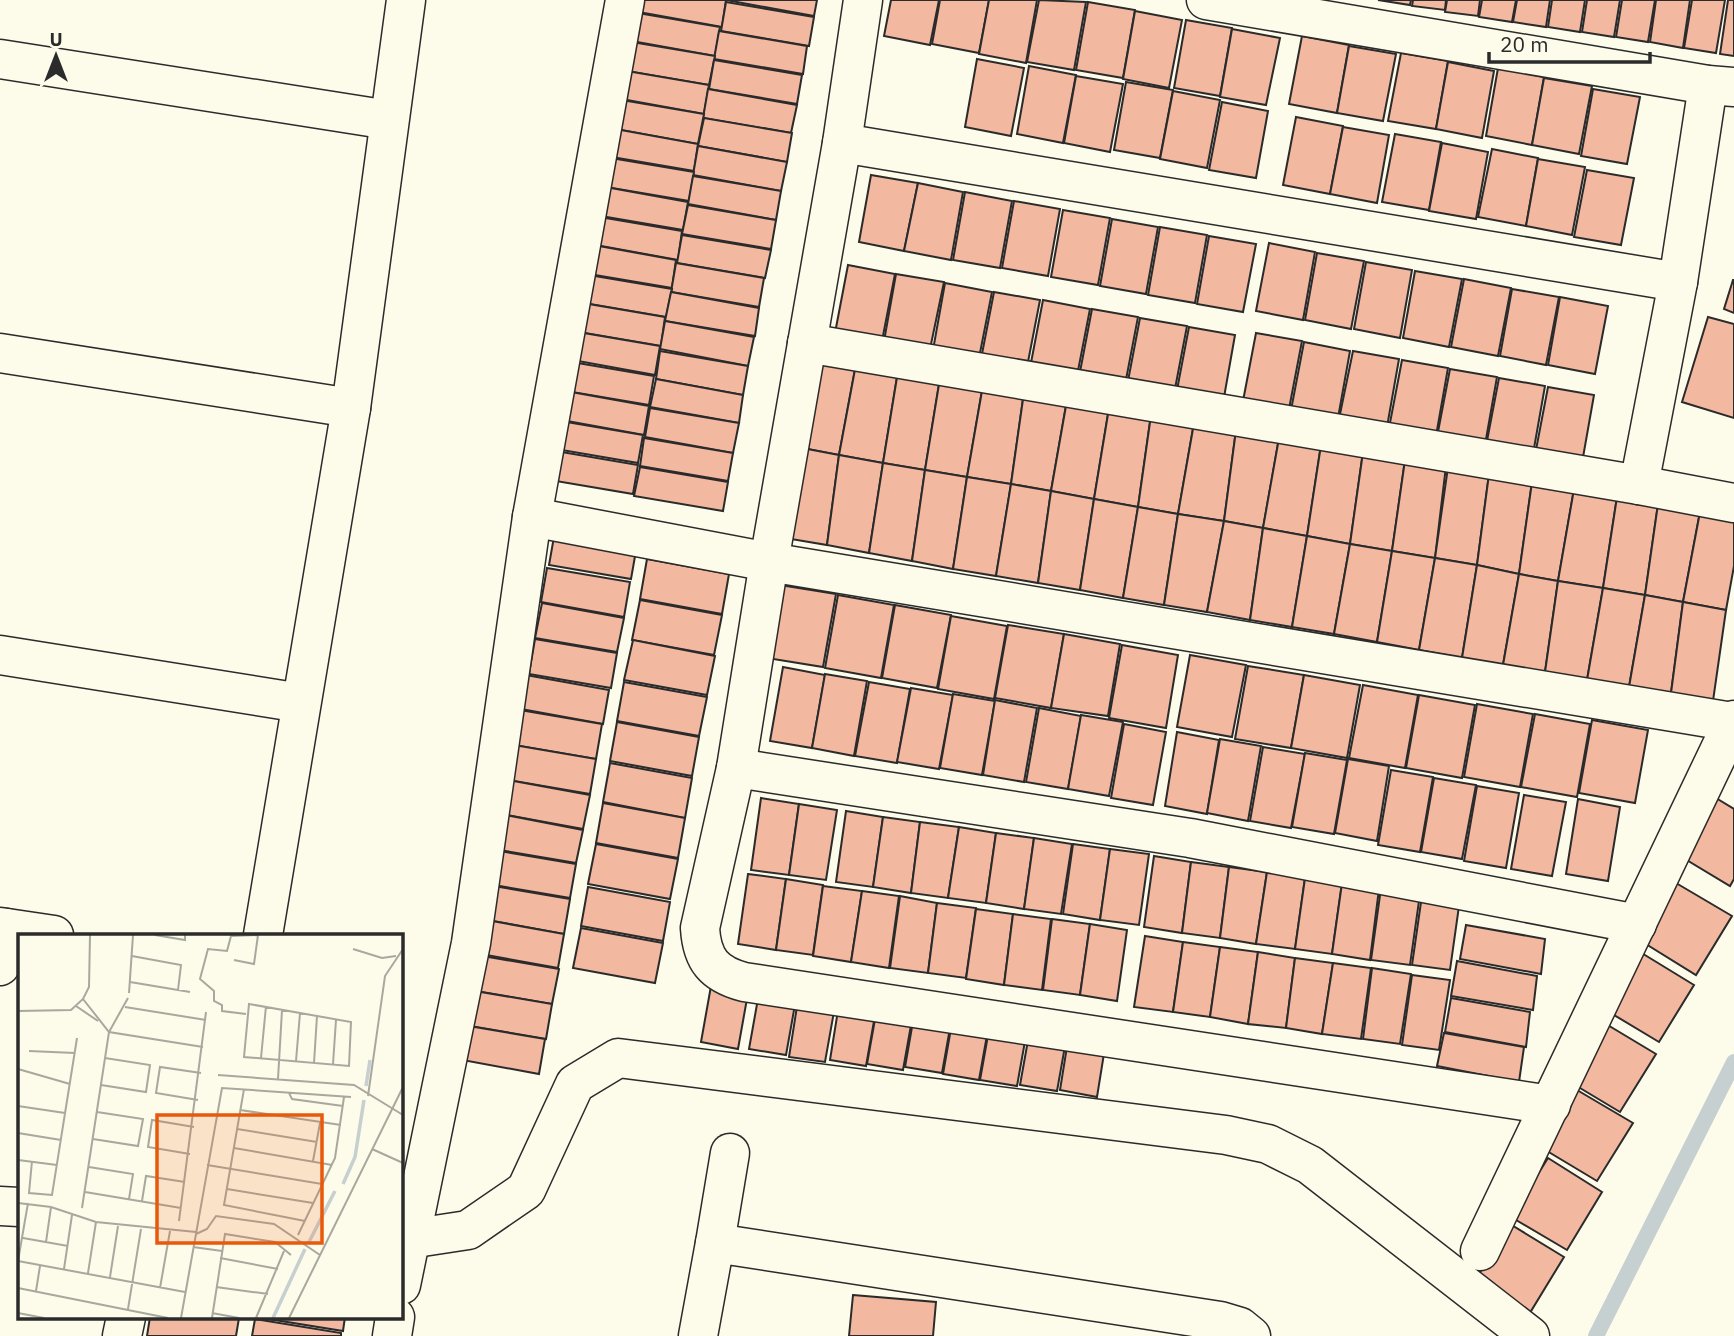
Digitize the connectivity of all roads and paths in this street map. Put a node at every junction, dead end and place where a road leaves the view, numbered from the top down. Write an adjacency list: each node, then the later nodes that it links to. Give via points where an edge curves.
1 (406, 0): 7 (street)
2 (625, 0): 15 (street)
3 (863, 0): 8 (street)
4 (1206, 0): 6 (street)
5 (0, 60): 7 (street)
6 (1721, 86): 9 (street)
7 (389, 120): 12 (street)
8 (842, 143): 9 (street); 10 (street)
9 (1678, 282): 13 (street)
10 (807, 343): 13 (street); 16 (street)
11 (0, 354): 12 (street)
12 (351, 408): 18 (street)
13 (1639, 485): 14 (street)
14 (1734, 503)
15 (532, 517): 16 (street); 30 (street, via 471,943)
16 (769, 562): 19 (street); 20 (street)
17 (0, 655): 18 (street)
18 (301, 703): 24 (street)
19 (1734, 721): 21 (street)
20 (736, 768): 21 (street, via 1190,838); 26 (street, via 700,928 701,945 723,976)
21 (1637, 924): 26 (street)
22 (3, 927): 23 (street); 25 (street)
23 (48, 934)
24 (264, 934)
25 (0, 966)
26 (1551, 1105): 32 (street)
27 (730, 1153): 31 (street)
28 (0, 1206): 29 (street)
29 (18, 1207)
30 (407, 1227): 33 (street); 40 (street, via 468,1230 526,1190 575,1084 618,1058 1268,1144 1310,1165)
31 (715, 1243): 38 (street); 39 (street, via 1220,1321)
32 (1480, 1251)
33 (402, 1275)
34 (126, 1318): 36 (street)
35 (395, 1318): 37 (street)
36 (122, 1336)
37 (392, 1336)
38 (698, 1336)
39 (1251, 1336)
40 (1530, 1336)

